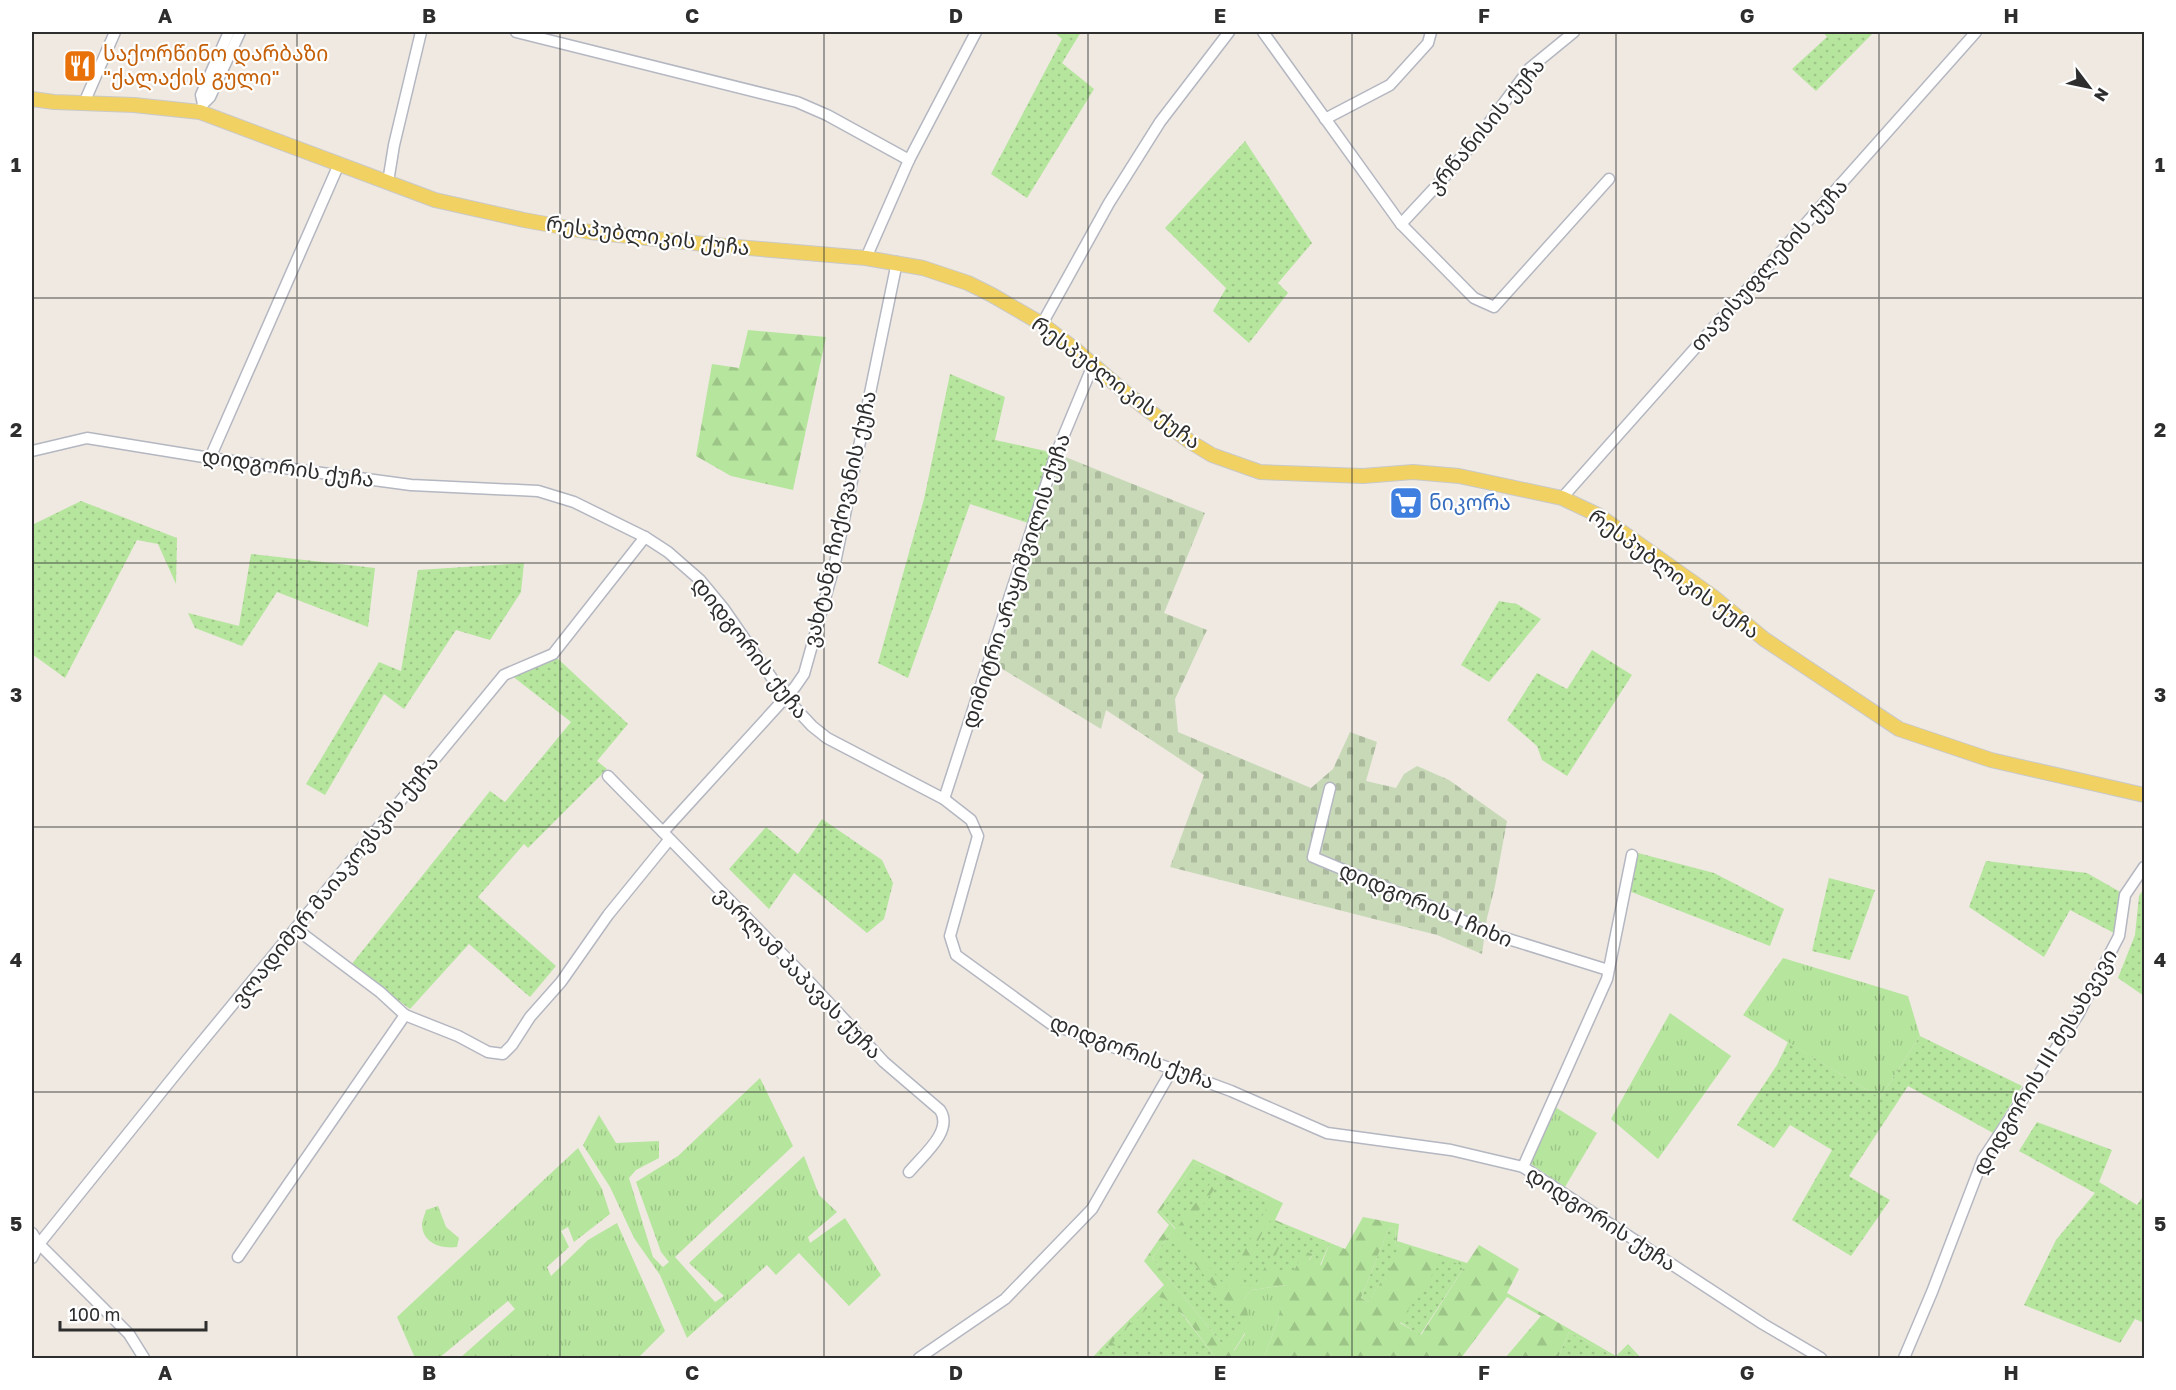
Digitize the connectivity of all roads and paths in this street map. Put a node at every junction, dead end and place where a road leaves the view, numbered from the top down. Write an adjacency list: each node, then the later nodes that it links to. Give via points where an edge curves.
1 (115, 32): 13 (street)
2 (229, 32): 14 (street, via 201,96)
3 (240, 32): 14 (street)
4 (421, 32): 19 (street)
5 (516, 32): 16 (street, via 797,102)
6 (976, 32): 16 (street)
7 (1229, 32): 23 (street, via 1160,122 1108,203)
8 (1263, 32): 15 (street)
9 (1431, 32): 15 (street, via 1428,43 1389,84)
10 (1574, 32): 20 (street, კრწანისის ქუჩა, via 1530,68 1461,158)
11 (1976, 32): 27 (street, თავისუფლების ქუჩა)
12 (32, 99): 13 (main road, რესპუბლიკის ქუჩა)
13 (84, 103): 14 (main road, რესპუბლიკის ქუჩა)
14 (201, 108): 17 (main road, რესპუბლიკის ქუჩა)
15 (1325, 119): 20 (street)
16 (909, 160): 21 (street)
17 (339, 164): 19 (main road, რესპუბლიკის ქუჩა); 26 (street)
18 (1609, 179): 20 (street, via 1494,307 1474,298)
19 (388, 182): 21 (main road, რესპუბლიკის ქუჩა, via 435,200 590,232)
20 (1401, 224)
21 (866, 258): 22 (main road, რესპუბლიკის ქუჩა)
22 (897, 262): 23 (main road, რესპუბლიკის ქუჩა, via 969,283); 29 (street, ვახტანგ ჩიქოვანის ქუჩა, via 835,563 804,674)
23 (1042, 324): 24 (main road, რესპუბლიკის ქუჩა)
24 (1093, 365): 27 (main road, რესპუბლიკის ქუჩა, via 1189,441 1212,455 1260,472 1363,476 1413,472 1459,476); 33 (street, დიმიტრი არაყიშვილის ქუჩა, via 1056,454)
25 (32, 451): 26 (street, დიდგორის ქუჩა, via 87,438)
26 (210, 458): 28 (street, დიდგორის ქუჩა, via 411,485 538,491 574,502)
27 (1562, 498): 32 (main road, რესპუბლიკის ქუჩა, via 1598,515 1712,596 1764,639 1899,729 1991,760)
28 (645, 537): 29 (street, დიდგორის ქუჩა, via 700,580); 37 (street, ვლადიმერ მაიაკოვსკის ქუჩა, via 553,654 504,675)
29 (785, 697): 33 (street, დიდგორის ქუჩა, via 827,738); 34 (street, ვახტანგ ჩიქოვანის ქუჩა)
30 (608, 776): 34 (street, ვარლამ პაპავას ქუჩა)
31 (1330, 788): 38 (street, დიდგორის I ჩიხი, via 1313,857 1490,933)
32 (2145, 795)
33 (944, 799): 40 (street, დიდგორის ქუჩა, via 971,820 978,836 950,936 956,955 1051,1024)
34 (666, 836): 39 (street, ვახტანგ ჩიქოვანის ქუჩა, via 561,982 503,1054 488,1052); 42 (street, ვარლამ პაპავას ქუჩა, via 884,1062 940,1110 944,1128)
35 (1632, 855): 38 (street)
36 (2145, 867): 50 (street, დიდგორის III შესახვევი, via 2125,895 2119,936 2078,1015 1983,1159)
37 (296, 929): 39 (street); 44 (street, ვლადიმერ მაიაკოვსკის ქუჩა)
38 (1608, 970): 41 (street)
39 (405, 1015): 45 (street)
40 (1173, 1068): 41 (street, დიდგორის ქუჩა, via 1327,1133 1450,1150); 48 (street, via 1092,1209 1005,1299)
41 (1523, 1167): 49 (street, დიდგორის ქუჩა)
42 (909, 1172)
43 (32, 1233): 44 (street)
44 (39, 1244): 46 (street, ვლადიმერ მაიაკოვსკის ქუჩა); 47 (street, via 129,1334)
45 (238, 1257)
46 (32, 1258)
47 (144, 1359)
48 (919, 1359)
49 (1821, 1359)
50 (1904, 1359)

